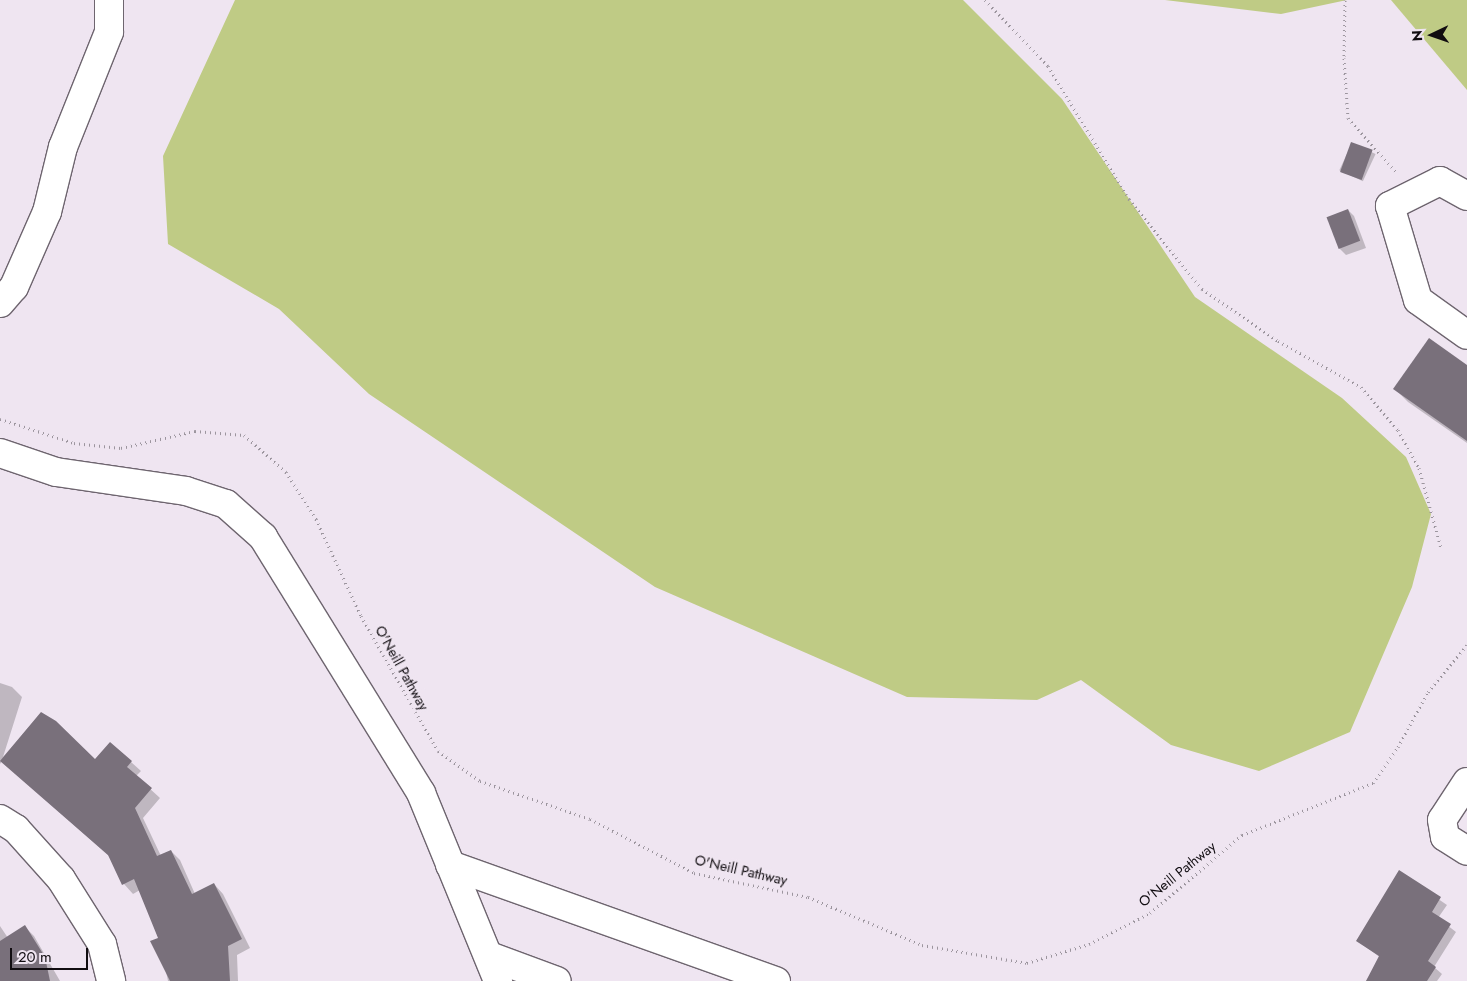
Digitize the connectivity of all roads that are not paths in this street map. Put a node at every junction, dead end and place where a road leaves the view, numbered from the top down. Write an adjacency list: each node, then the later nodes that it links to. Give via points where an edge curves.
1 (109, 0): 3 (street, via 109,32 64,147 47,212 14,287)
2 (1467, 196): 4 (street, via 1440,181 1390,206 1418,300)
3 (0, 303)
4 (1467, 335)
5 (0, 453): 9 (street, via 56,472 186,491 226,504 249,524 263,537 421,794)
6 (1467, 782): 8 (street, via 1442,820 1445,837)
7 (0, 819): 11 (street, via 16,829 61,878 102,944)
8 (1467, 851)
9 (450, 865): 10 (street); 13 (street)
10 (493, 969): 12 (street)
11 (111, 981)
12 (557, 981)
13 (776, 981)

